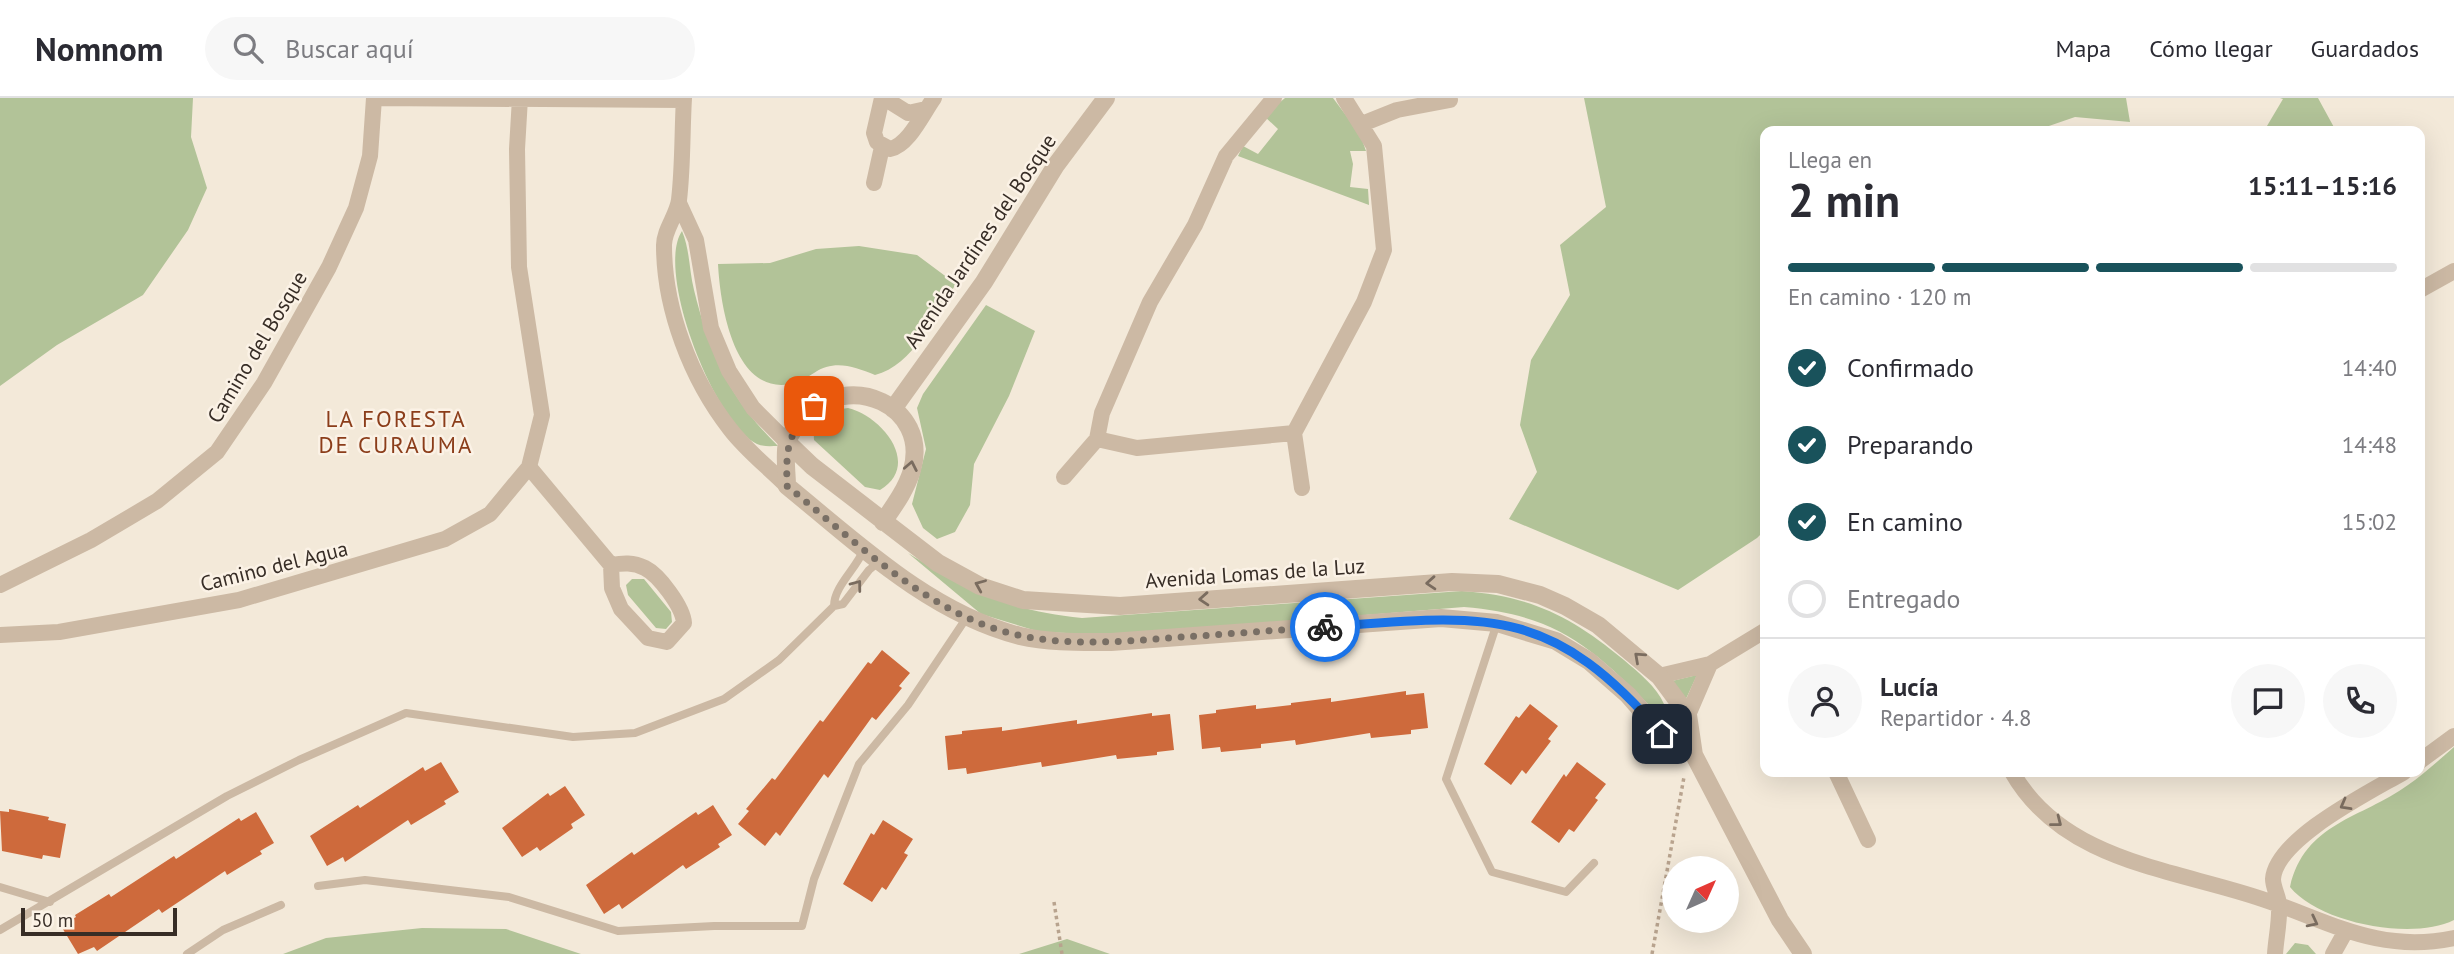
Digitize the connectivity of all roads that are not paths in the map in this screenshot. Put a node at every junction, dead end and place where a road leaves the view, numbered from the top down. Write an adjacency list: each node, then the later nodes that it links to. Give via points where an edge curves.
1 (374, 98): 7 (street); 29 (street, Camino del Bosque, via 370,156 356,208 329,267 264,383 217,452 157,501)
2 (882, 98): 12 (street, via 874,133)
3 (890, 98): 10 (street, via 908,113)
4 (1106, 98): 17 (street, Avenida Jardines del Bosque)
5 (1274, 98): 19 (street, via 1226,156 1195,225 1150,302 1102,413)
6 (1344, 98): 11 (street)
7 (520, 99): 8 (street); 21 (street, Camino del Agua, via 519,268 542,415)
8 (684, 99): 14 (street, Avenida Lomas de la Luz)
9 (1450, 100): 11 (street, via 1397,110)
10 (930, 104): 12 (street, via 896,148)
11 (1362, 124): 18 (street, via 1374,146 1384,250 1364,302)
12 (883, 148): 13 (street)
13 (874, 183)
14 (679, 203): 20 (street, Avenida Lomas de la Luz, via 696,240 711,328 729,371 753,408); 23 (street, Avenida Lomas de la Luz, via 664,242 667,281 687,352 709,400 731,431)
15 (2454, 271): 16 (street)
16 (2425, 287)
17 (893, 409): 20 (street, via 872,396 832,396 814,406); 25 (street, one-way to 17, via 912,469 914,446)
18 (1294, 433): 19 (street, via 1137,448); 24 (street)
19 (1097, 439): 22 (street)
20 (787, 442): 23 (street); 25 (street, Avenida Lomas de la Luz)
21 (529, 467): 28 (street); 34 (street, Camino del Agua, via 490,514 469,528 394,555 239,600 59,632)
22 (1064, 477)
23 (787, 486): 26 (street, Avenida Lomas de la Luz)
24 (1302, 488)
25 (883, 522): 36 (street, Avenida Lomas de la Luz, one-way to 25, via 1581,615 1540,595 1498,584 1452,582 1120,606 1023,600 980,586 938,563)
26 (864, 549): 27 (street, Avenida Lomas de la Luz); 30 (lane, via 834,596)
27 (880, 561): 30 (lane, one-way to 27, via 843,604); 31 (street, Avenida Lomas de la Luz)
28 (611, 565): 28 (street, via 612,588 621,609 648,638 667,642 684,622 683,613 647,569 628,562)
29 (0, 585)
30 (834, 606): 48 (lane, via 779,660 724,699 635,733 573,737 406,713 227,796)
31 (967, 617): 32 (street, Avenida Lomas de la Luz, via 1022,636 1065,642 1441,618); 46 (lane, via 908,705 859,764 814,879 802,926 618,931 509,897 365,880)
32 (1497, 623): 39 (street, Avenida Lomas de la Luz, via 1556,640 1589,661 1628,695 1662,734); 45 (lane, via 1446,779 1492,872 1566,891)
33 (1760, 634): 35 (street)
34 (0, 635)
35 (1710, 664): 36 (street); 37 (street)
36 (1659, 676): 37 (street, Avenida Lomas de la Luz)
37 (1688, 715): 39 (street, Avenida Lomas de la Luz)
38 (2454, 736): 40 (street)
39 (1694, 755): 55 (street, Avenida Lomas de la Luz, via 1780,920)
40 (2425, 757)
41 (1838, 777): 44 (street)
42 (2019, 777): 50 (street, one-way to 50, via 2053,819 2100,849 2165,873)
43 (2395, 777): 50 (street, one-way to 50, via 2334,811 2304,835 2278,864 2273,880)
44 (1868, 840)
45 (1594, 863)
46 (318, 886)
47 (0, 887): 48 (lane)
48 (50, 902): 51 (lane)
49 (281, 905): 54 (lane, via 223,930)
50 (2280, 905): 52 (street, one-way to 52); 56 (street)
51 (0, 930)
52 (2343, 936): 53 (street, via 2396,948); 57 (street)
53 (2454, 938)
54 (187, 954)
55 (1803, 954)
56 (2275, 954)
57 (2333, 954)

